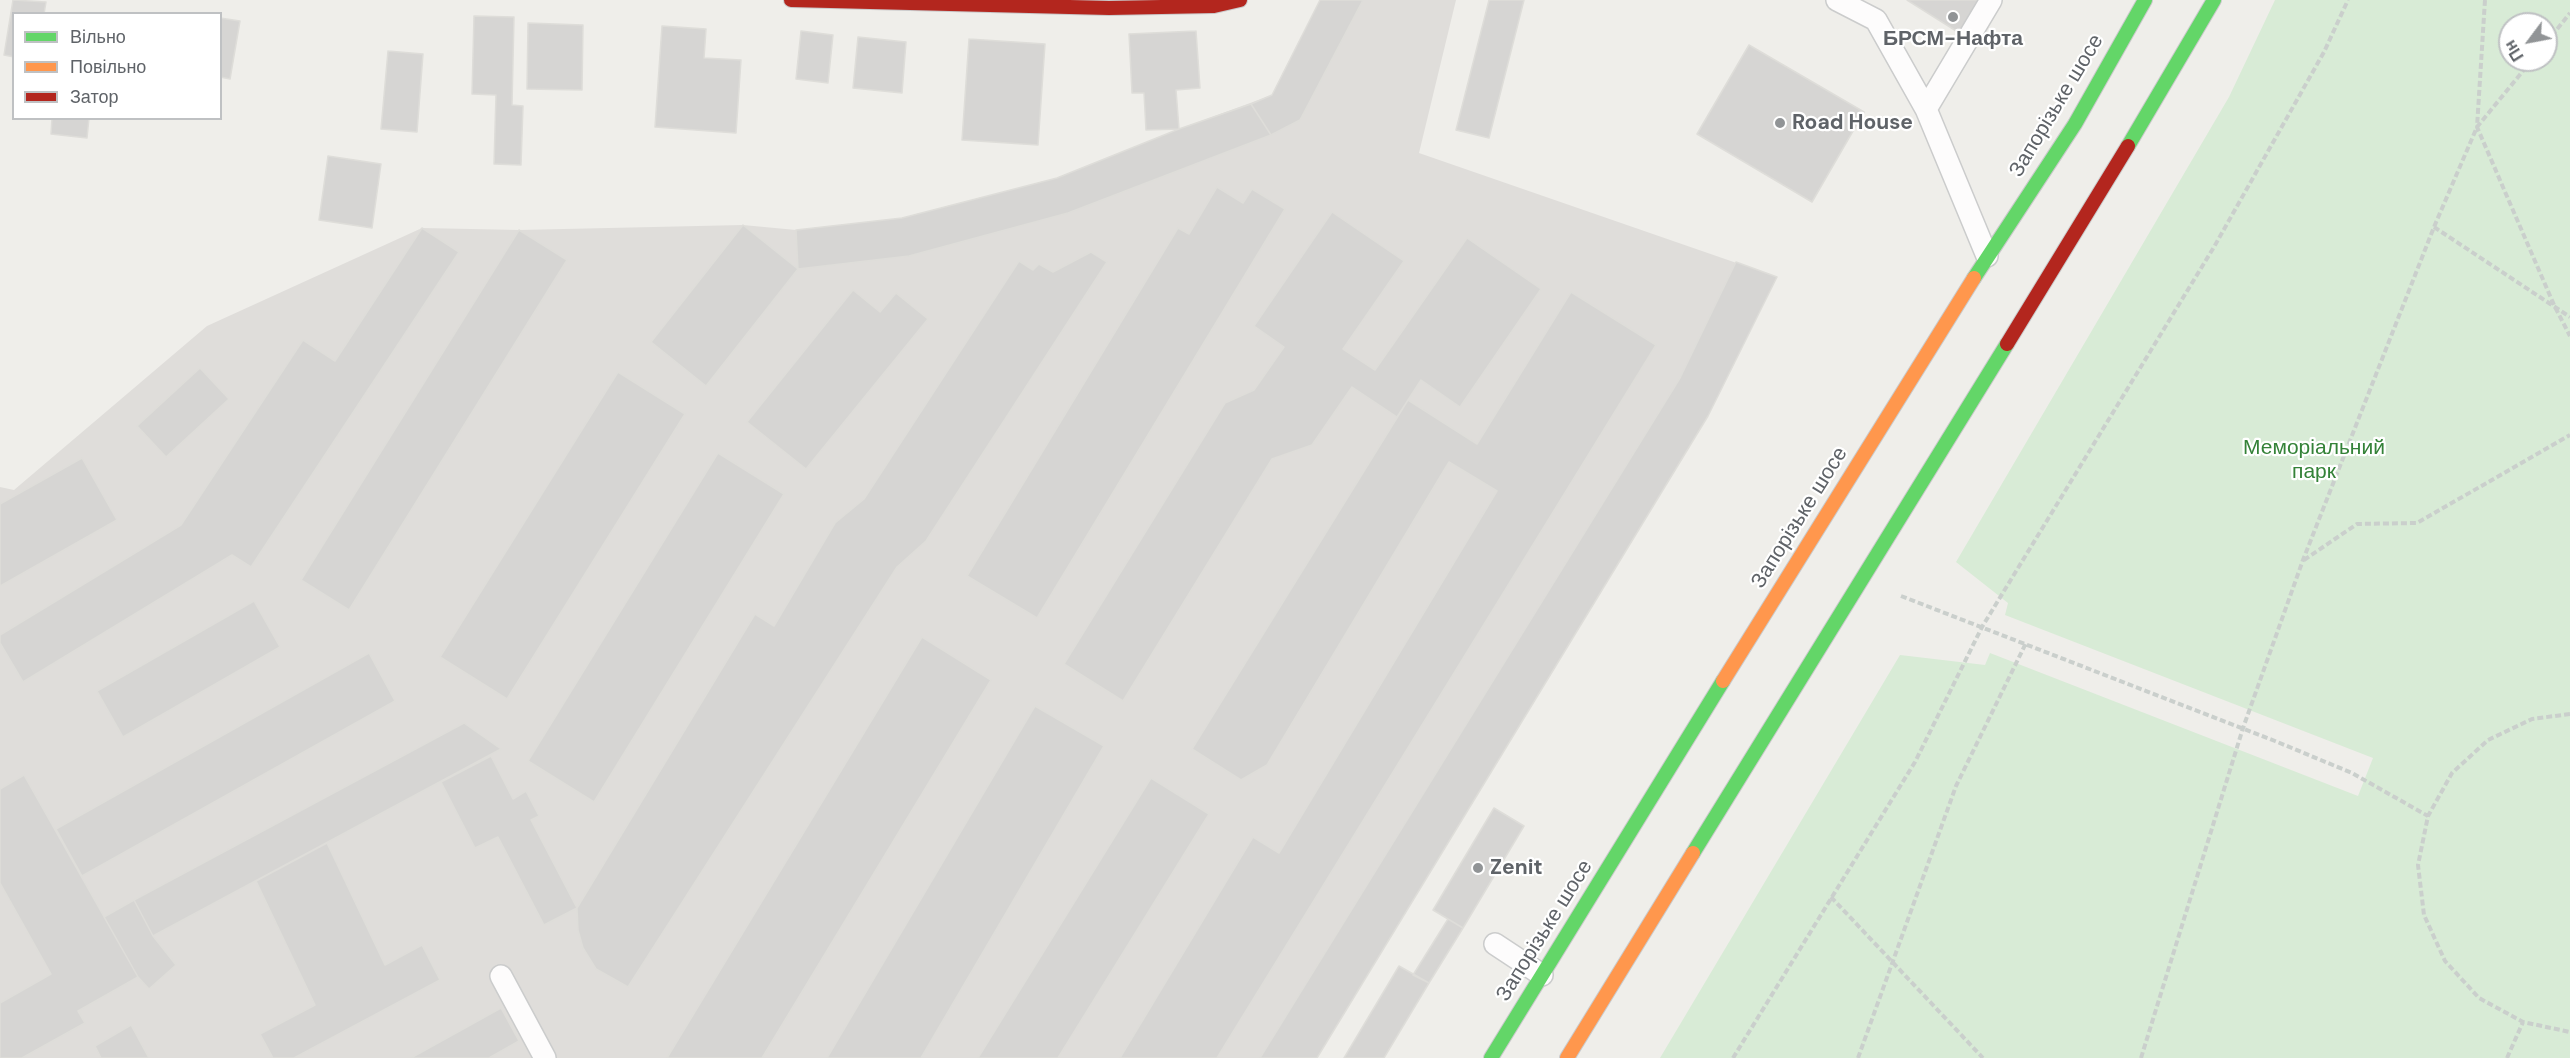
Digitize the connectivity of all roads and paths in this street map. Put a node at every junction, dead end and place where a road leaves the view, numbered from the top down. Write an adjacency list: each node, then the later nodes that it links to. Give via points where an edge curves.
1 (791, 0): 2 (main road, via 1108,8 1214,6)
2 (1240, 0)
3 (1837, 0): 12 (lane, via 1876,20)
4 (1991, 0): 12 (lane)
5 (2145, 0): 15 (main road, Запорізьке шосе, via 2075,124)
6 (2214, 0): 36 (main road, via 2121,159)
7 (2348, 0): 22 (path, via 2324,52 2214,247)
8 (2485, 0): 13 (path)
9 (2570, 14): 10 (path)
10 (2558, 28)
11 (2522, 72): 13 (path)
12 (1926, 109): 15 (lane)
13 (2477, 127): 14 (path); 16 (path)
14 (2434, 227): 16 (path); 20 (path)
15 (1987, 256): 30 (main road, Запорізьке шосе)
16 (2554, 305): 17 (path); 18 (path)
17 (2570, 317)
18 (2570, 336)
19 (2570, 435): 20 (path, via 2416,523 2357,524)
20 (2303, 560): 25 (path)
21 (1901, 596): 22 (path)
22 (1982, 627): 23 (path); 27 (path, via 1915,762)
23 (2026, 643): 25 (path); 29 (path, via 1956,786)
24 (2570, 714): 26 (path, via 2532,719 2488,740 2452,773)
25 (2243, 728): 26 (path, via 2352,773); 40 (path)
26 (2428, 816): 32 (path, via 2418,865 2424,915 2445,961 2480,998)
27 (1832, 897): 29 (path); 37 (path)
28 (1495, 944): 30 (lane)
29 (1894, 964): 38 (path); 39 (path)
30 (1542, 975): 35 (main road, Запорізьке шосе)
31 (501, 976): 34 (lane)
32 (2523, 1022): 33 (path); 41 (path)
33 (2570, 1032)
34 (545, 1058)
35 (1491, 1058)
36 (1567, 1058)
37 (1733, 1058)
38 (1858, 1058)
39 (1983, 1058)
40 (2141, 1058)
41 (2507, 1058)

